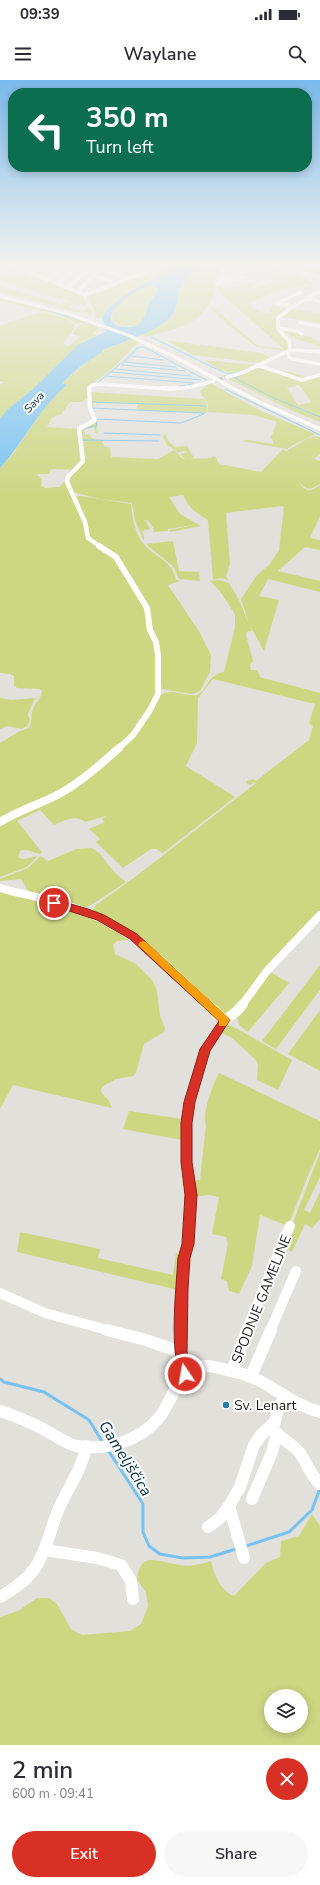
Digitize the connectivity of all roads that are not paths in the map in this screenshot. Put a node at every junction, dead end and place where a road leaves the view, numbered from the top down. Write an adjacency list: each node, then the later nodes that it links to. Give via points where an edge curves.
1 (149, 343): 13 (highway, via 261,400)
2 (149, 343): 14 (highway, via 257,401)
3 (289, 343): 4 (street)
4 (289, 351): 5 (street); 6 (street); 7 (street, via 289,357 292,359)
5 (320, 352)
6 (263, 362): 8 (street); 9 (street)
7 (320, 364)
8 (257, 365): 10 (street, via 300,380); 11 (street)
9 (293, 372)
10 (320, 375)
11 (227, 377)
12 (214, 381): 15 (street, via 174,389 99,384 89,388 90,408 95,420 79,429 83,461 68,477 67,482 85,522 88,538 116,557 147,608 150,630 157,648 159,690 150,710 133,735 95,769 61,793)
13 (320, 425)
14 (320, 428)
15 (0, 822)
16 (0, 888): 18 (street, via 85,912 126,933 148,949)
17 (320, 915): 18 (street, via 267,971 236,1011)
18 (225, 1020): 22 (street, via 205,1049 189,1102 186,1123 191,1206 188,1244 184,1258)
19 (290, 1226): 23 (street, SPODNJE GAMELJNE, via 253,1311)
20 (296, 1271): 25 (street, SPODNJE GAMELJNE)
21 (0, 1293): 22 (street, via 46,1313)
22 (181, 1352): 24 (street)
23 (232, 1371): 24 (street, SPODNJE GAMELJNE, via 202,1366); 25 (street, SPODNJE GAMELJNE)
24 (185, 1374): 30 (street, via 165,1410 141,1435 120,1443)
25 (251, 1376): 26 (street, SPODNJE GAMELJNE)
26 (285, 1397): 28 (street, SPODNJE GAMELJNE, via 310,1410); 29 (street, via 278,1409)
27 (0, 1411): 30 (street, via 28,1421 75,1445)
28 (320, 1412)
29 (274, 1431): 31 (street, via 298,1450); 32 (street, via 272,1452); 33 (street, via 261,1435 254,1445 245,1473)
30 (90, 1446): 35 (street, via 81,1470 59,1507)
31 (318, 1483)
32 (252, 1499)
33 (229, 1506): 34 (street, via 220,1518); 36 (street)
34 (208, 1527)
35 (45, 1550): 37 (street, via 40,1562 26,1581); 38 (street, via 109,1560 121,1565 133,1584)
36 (244, 1556)
37 (0, 1597)
38 (134, 1599)

